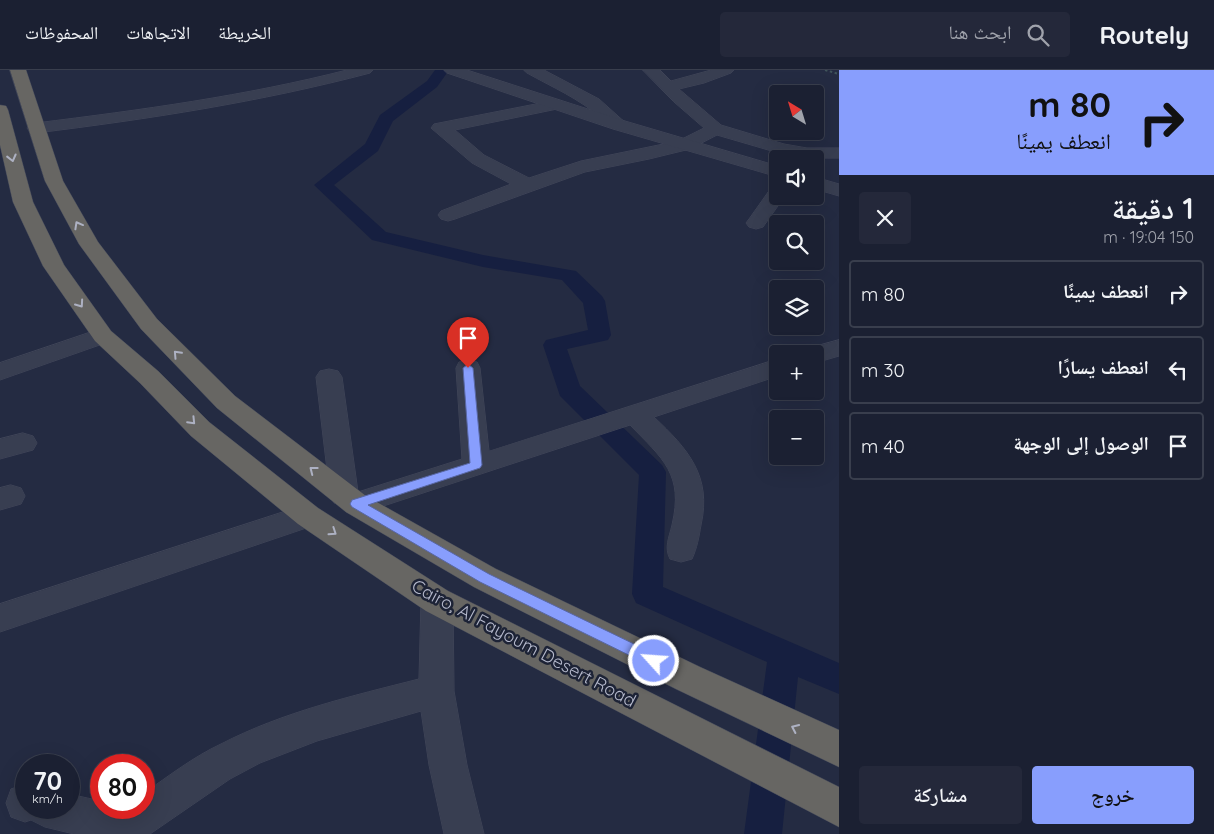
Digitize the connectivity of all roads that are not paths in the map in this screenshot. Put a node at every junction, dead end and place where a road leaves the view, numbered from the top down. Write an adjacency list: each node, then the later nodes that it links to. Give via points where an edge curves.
1 (18, 70): 11 (highway)
2 (365, 70): 11 (street, via 193,108)
3 (532, 70): 10 (street, via 593,102)
4 (651, 70): 7 (street)
5 (726, 70): 7 (street)
6 (461, 71): 8 (street)
7 (668, 87): 12 (street)
8 (556, 105): 10 (street); 16 (street, via 440,128 478,159)
9 (0, 110): 22 (highway, Cairo, Al Fayoum Desert Road, one-way to 22, via 23,202 54,266)
10 (619, 125): 13 (street)
11 (36, 128): 31 (highway, one-way to 11, via 226,402 149,324 89,244 54,181)
12 (715, 129): 13 (street); 14 (street, via 807,153)
13 (684, 145): 15 (street); 16 (street, via 581,167)
14 (839, 153)
15 (769, 169)
16 (527, 185): 20 (street)
17 (824, 186): 18 (street)
18 (839, 190)
19 (769, 205): 21 (street)
20 (448, 215)
21 (756, 223)
22 (103, 336): 27 (street); 32 (highway, Cairo, Al Fayoum Desert Road, one-way to 32, via 200,429)
23 (839, 348): 24 (street)
24 (824, 352)
25 (468, 368): 30 (street)
26 (769, 370): 29 (street)
27 (0, 372)
28 (330, 377): 31 (street)
29 (635, 414): 30 (street); 33 (street, via 677,458 686,473 690,496)
30 (476, 465): 31 (street)
31 (350, 499): 37 (highway, one-way to 31, via 485,578)
32 (308, 516): 34 (highway, Cairo, Al Fayoum Desert Road, one-way to 34); 35 (street)
33 (681, 550)
34 (438, 601): 36 (street); 38 (highway, Cairo, Al Fayoum Desert Road)
35 (0, 618)
36 (436, 691): 39 (street, via 327,720 248,750 131,823 117,824); 40 (street)
37 (839, 749)
38 (839, 808)
39 (80, 815)
40 (464, 834)

